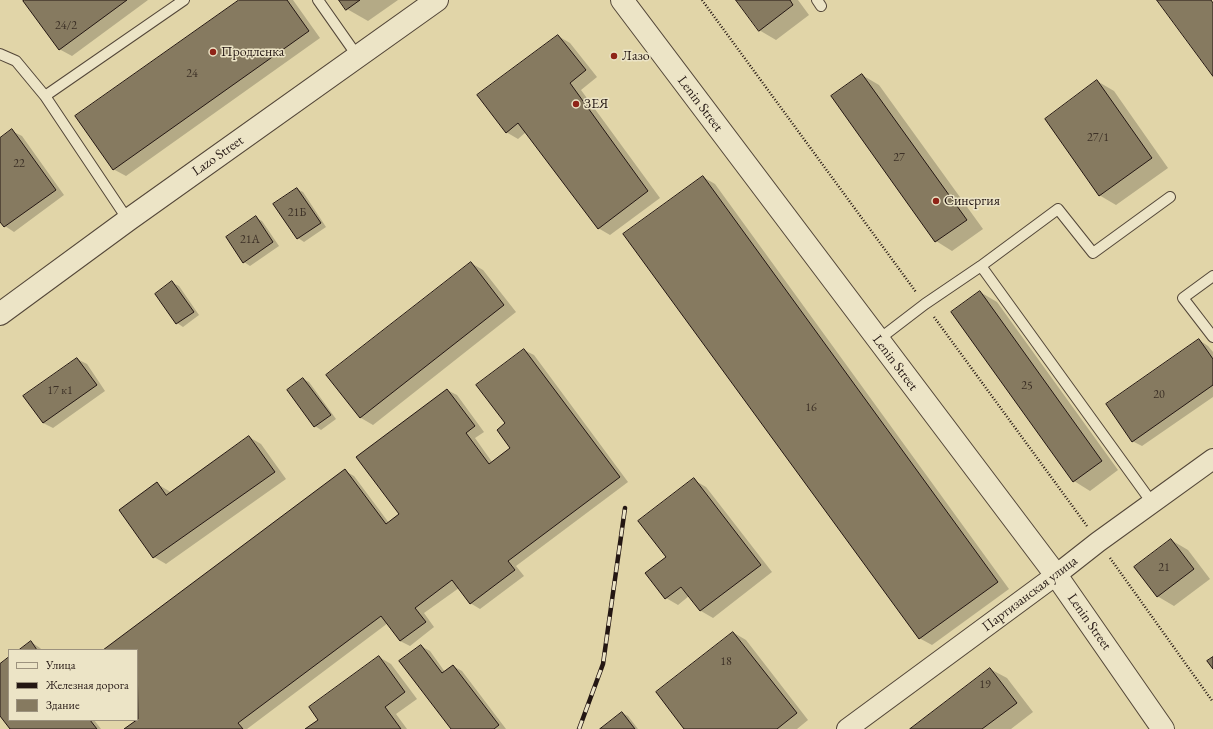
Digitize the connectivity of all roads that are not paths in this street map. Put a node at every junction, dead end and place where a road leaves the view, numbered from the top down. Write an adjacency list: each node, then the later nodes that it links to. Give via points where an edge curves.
1 (184, 0): 7 (lane)
2 (318, 0): 6 (lane)
3 (437, 0): 6 (street, Lazo Street)
4 (622, 0): 14 (street, Lenin Street)
5 (0, 54): 7 (lane, via 16,61)
6 (358, 57): 9 (street, Lazo Street)
7 (45, 96): 9 (lane)
8 (1170, 197): 10 (lane, via 1093,253 1058,209)
9 (128, 220): 12 (street, Lazo Street)
10 (981, 266): 14 (lane); 16 (lane)
11 (1213, 276): 13 (lane, via 1183,298)
12 (0, 314)
13 (1213, 337)
14 (878, 340): 17 (street, Lenin Street)
15 (1211, 465): 16 (street, Партизанская улица)
16 (1153, 504): 17 (street, Партизанская улица)
17 (1056, 575): 18 (street, Партизанская улица); 19 (street, Lenin Street)
18 (847, 729)
19 (1163, 729)

